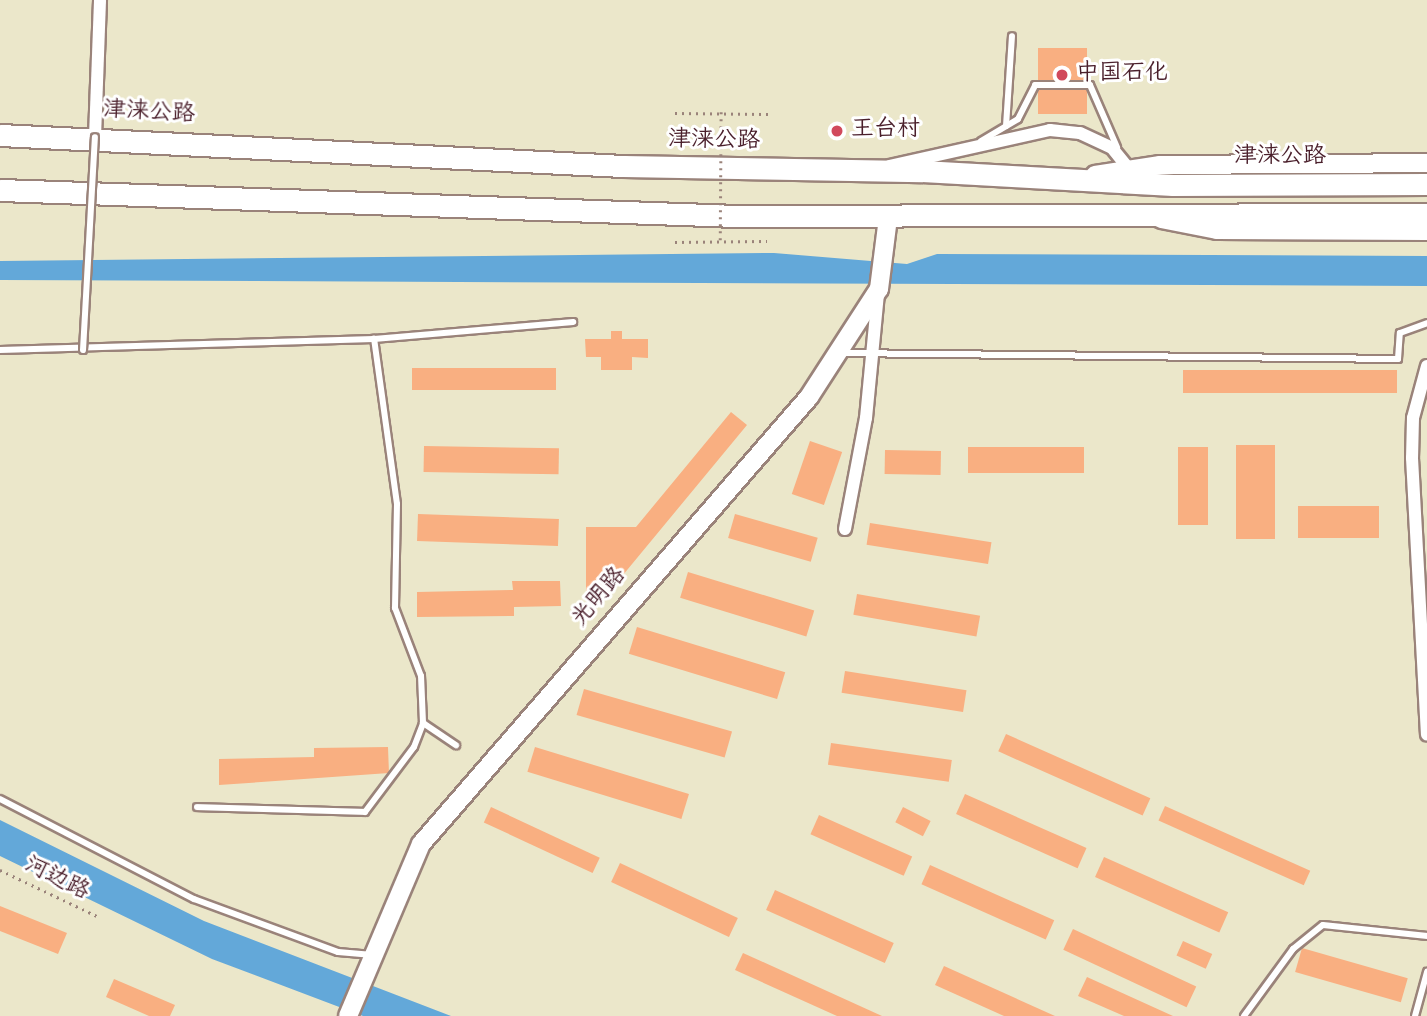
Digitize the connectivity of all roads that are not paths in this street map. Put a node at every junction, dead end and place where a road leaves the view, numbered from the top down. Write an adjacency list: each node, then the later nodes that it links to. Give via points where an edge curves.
1 (100, 0): 5 (street)
2 (1012, 36): 3 (lane)
3 (1006, 126): 6 (lane); 8 (lane, via 1021,115 1035,85 1090,85)
4 (0, 135): 5 (highway, 津涞公路)
5 (95, 137): 9 (highway, 津涞公路, via 610,166); 12 (lane, bridge)
6 (979, 142): 8 (street, via 1066,131); 9 (street)
7 (1427, 163): 8 (street)
8 (1129, 168): 9 (highway, 津涞公路, via 1087,176); 10 (highway, 津涞公路, via 1226,184)
9 (876, 171)
10 (1427, 184)
11 (0, 190): 12 (highway)
12 (93, 191): 14 (highway, via 553,212); 22 (lane, bridge)
13 (1427, 214): 15 (highway)
14 (888, 218): 15 (highway); 17 (street, 光明路)
15 (1157, 218): 16 (street, via 1217,230)
16 (1427, 231)
17 (878, 289): 23 (street, 光明路); 24 (street)
18 (573, 322): 20 (lane)
19 (1427, 323): 24 (lane, via 1400,333 1398,359)
20 (374, 339): 22 (lane); 27 (lane, via 397,504 395,608 421,676)
21 (0, 350): 22 (lane)
22 (83, 350)
23 (837, 353): 24 (lane); 33 (street, 光明路, via 809,397 421,844)
24 (872, 354): 26 (street)
25 (1427, 366): 28 (street, via 1413,418 1412,458)
26 (845, 529)
27 (423, 723): 29 (lane); 31 (lane, via 414,747 365,812)
28 (1427, 734)
29 (456, 745)
30 (0, 799): 33 (lane, via 194,899)
31 (197, 807)
32 (1427, 936): 36 (lane, via 1323,926 1293,949)
33 (370, 961): 35 (street, 光明路)
34 (1427, 972): 37 (lane)
35 (348, 1016)
36 (1244, 1016)
37 (1415, 1016)

